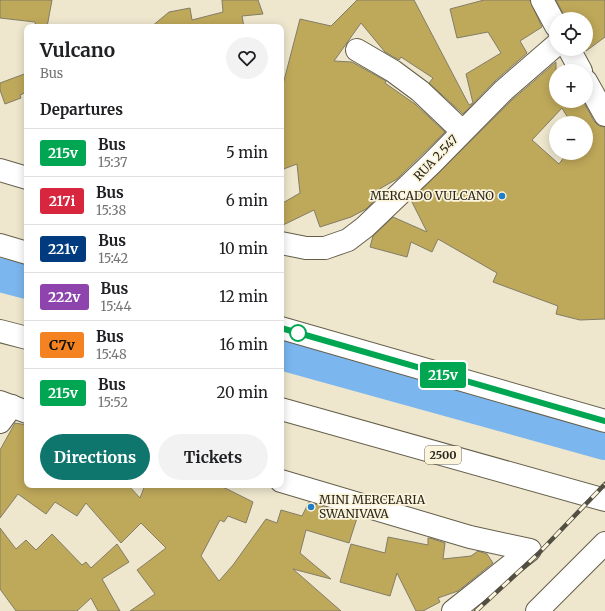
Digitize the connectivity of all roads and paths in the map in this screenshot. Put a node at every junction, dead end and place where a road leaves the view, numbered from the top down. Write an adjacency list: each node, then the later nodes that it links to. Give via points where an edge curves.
1 (542, 0): 2 (street)
2 (549, 13)
3 (357, 50): 7 (street, via 393,71 420,91)
4 (549, 51): 7 (street, RUA 2.547)
5 (593, 94): 6 (street)
6 (605, 115)
7 (462, 131): 10 (street, RUA 2.547, via 415,180 348,240 325,248 306,248)
8 (0, 170): 9 (street)
9 (24, 177)
10 (284, 244)
11 (0, 245): 12 (street)
12 (24, 252)
13 (287, 330): 17 (street)
14 (0, 331): 15 (street)
15 (24, 337)
16 (284, 410): 19 (street, 2500)
17 (605, 421)
18 (284, 483): 21 (street, via 470,537 530,550)
19 (605, 500)
20 (605, 544): 22 (street)
21 (453, 611)
22 (537, 611)

